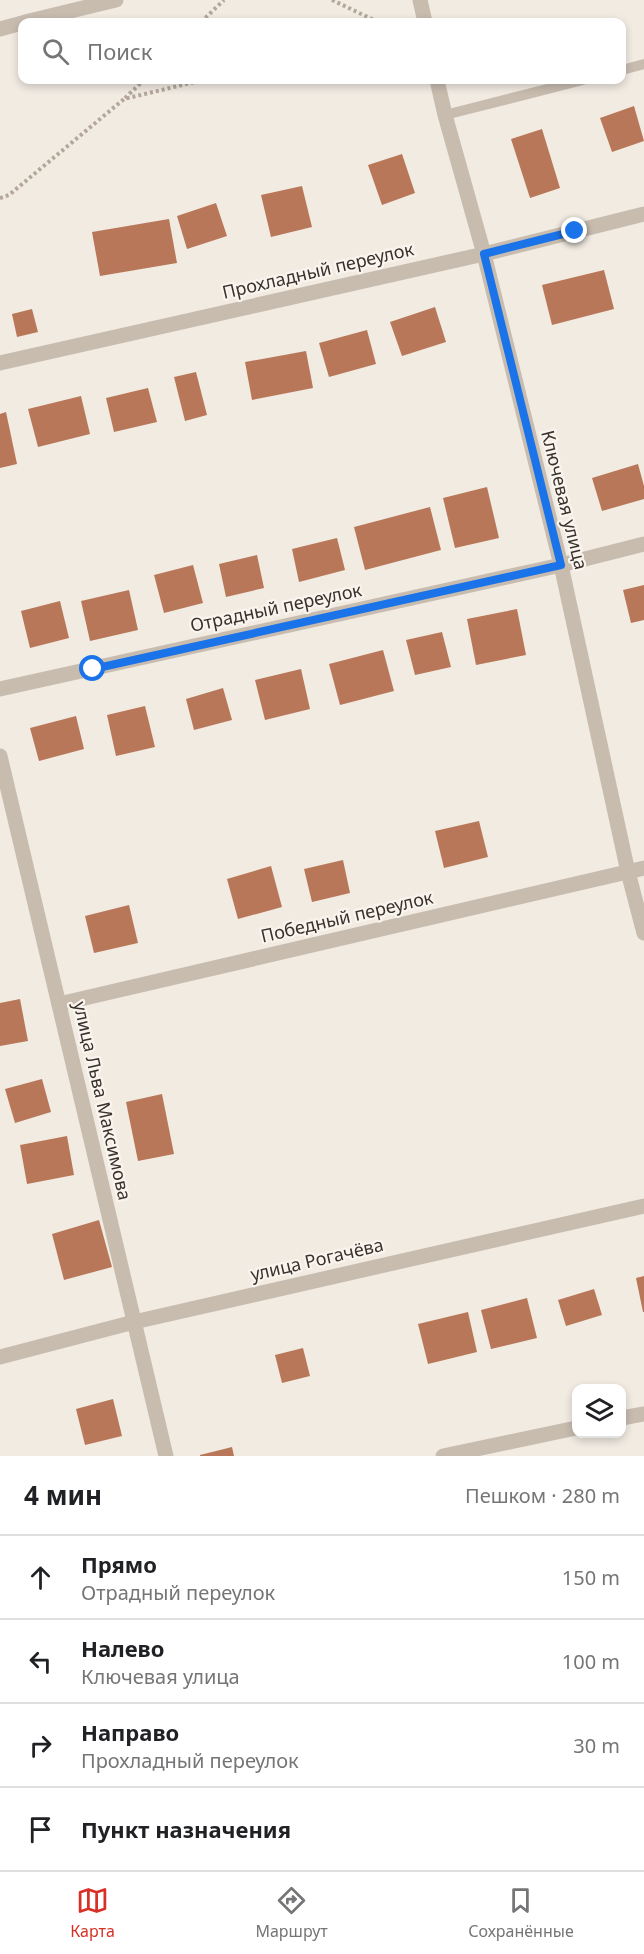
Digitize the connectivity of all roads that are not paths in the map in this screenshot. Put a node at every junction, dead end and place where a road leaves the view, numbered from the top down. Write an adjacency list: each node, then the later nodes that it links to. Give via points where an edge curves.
1 (116, 0): 3 (street)
2 (420, 0): 4 (street)
3 (43, 18)
4 (424, 18)
5 (18, 24): 6 (street)
6 (0, 28)
7 (644, 64): 8 (lane)
8 (626, 69)
9 (438, 84): 11 (street, Ключевая улица)
10 (568, 84): 11 (lane)
11 (445, 115): 13 (street, Ключевая улица)
12 (644, 214): 13 (street, Прохладный переулок)
13 (484, 254): 14 (street, Прохладный переулок); 16 (street, Ключевая улица)
14 (0, 363)
15 (644, 544): 16 (street, Отрадный переулок)
16 (561, 565): 17 (street, Отрадный переулок); 20 (street, Ключевая улица)
17 (0, 689)
18 (0, 756): 22 (street, улица Льва Максимова)
19 (644, 868): 20 (street, Победный переулок)
20 (628, 872): 21 (street, Ключевая улица); 22 (street, Победный переулок)
21 (644, 933)
22 (59, 1004): 24 (street, улица Льва Максимова)
23 (644, 1206): 24 (street, улица Рогачёва)
24 (134, 1322): 25 (street, улица Рогачёва); 29 (street, улица Льва Максимова)
25 (0, 1357)
26 (644, 1414): 27 (street)
27 (626, 1417)
28 (572, 1429): 30 (street)
29 (166, 1456)
30 (443, 1456)

